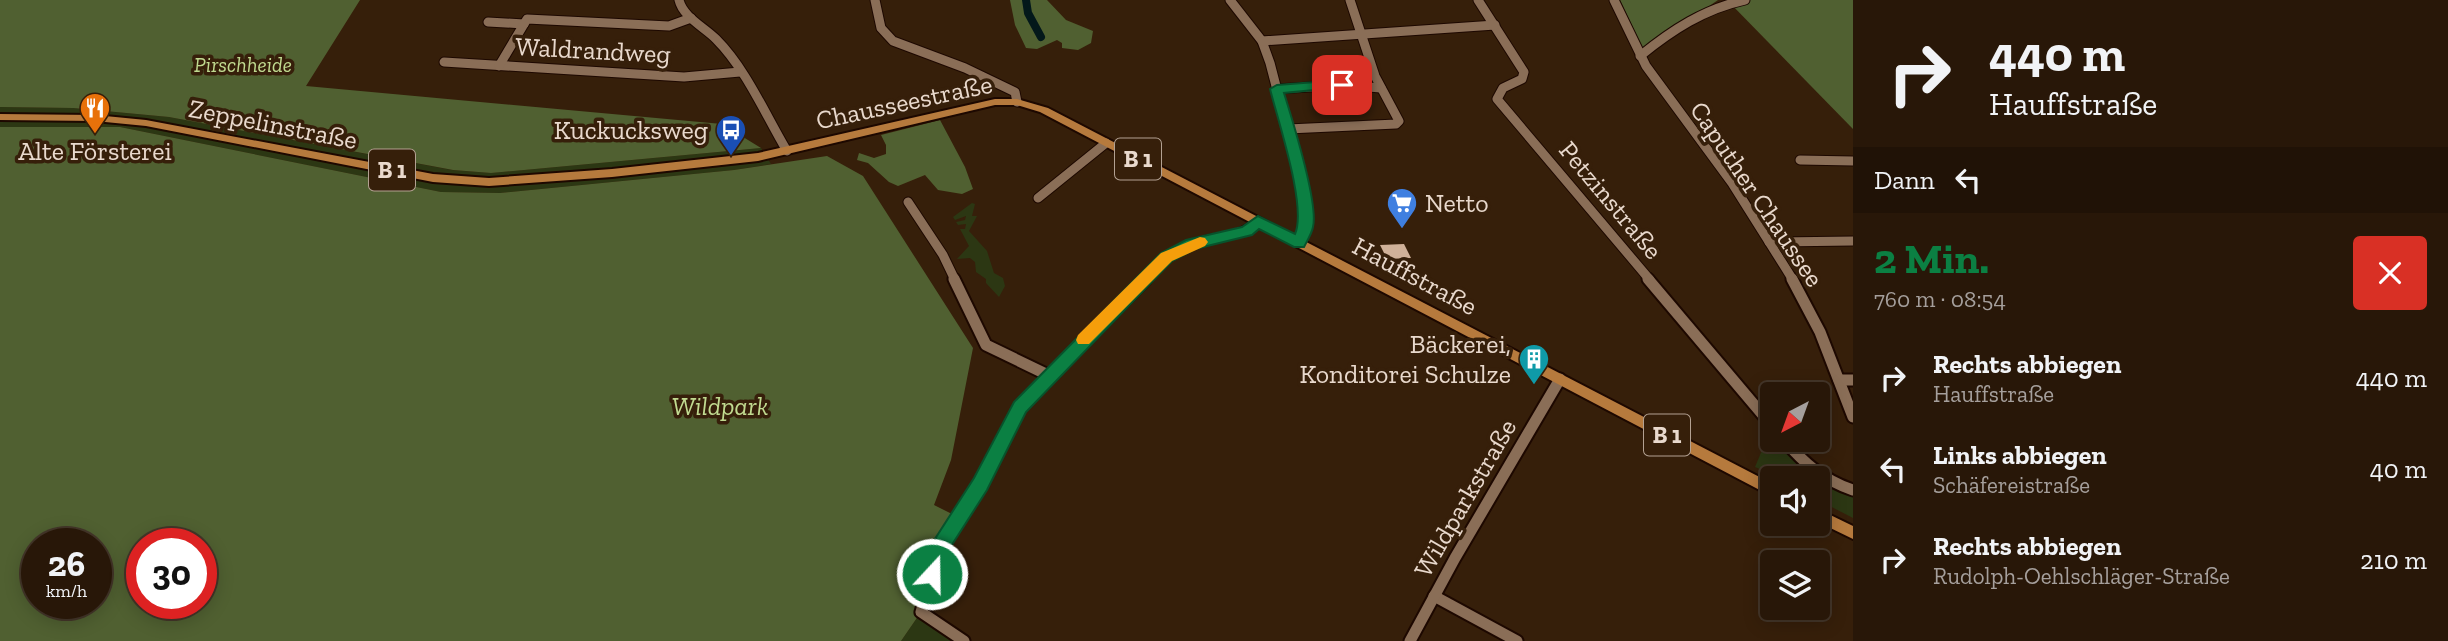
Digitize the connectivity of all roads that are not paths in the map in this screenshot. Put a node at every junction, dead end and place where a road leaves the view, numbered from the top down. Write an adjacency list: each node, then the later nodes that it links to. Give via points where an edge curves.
1 (679, 0): 8 (street)
2 (875, 0): 20 (street, via 884,35 1015,92)
3 (1230, 0): 13 (street)
4 (1350, 0): 12 (street)
5 (1478, 0): 11 (street, Petzinstraße)
6 (1614, 0): 14 (street, Caputher Chaussee)
7 (1745, 0): 14 (street, via 1705,9)
8 (691, 19): 10 (street, via 668,26 527,19); 17 (street, via 716,39)
9 (488, 22): 10 (street)
10 (524, 24): 16 (street)
11 (1494, 25): 12 (street); 37 (street, Petzinstraße, via 1524,72 1522,79 1503,88 1497,99)
12 (1362, 36): 13 (street); 18 (street)
13 (1262, 41): 19 (street)
14 (1640, 56): 31 (street, Caputher Chaussee)
15 (444, 62): 16 (street, Waldrandweg)
16 (499, 66): 17 (street, Waldrandweg, via 684,77)
17 (740, 72): 24 (street)
18 (1381, 88): 19 (street); 22 (street, via 1399,117 1396,124)
19 (1277, 89): 22 (street)
20 (1017, 102): 23 (main road, Chausseestraße / B 1, via 1044,110); 24 (main road, Chausseestraße / B 1, via 995,102)
21 (0, 117): 24 (main road, Zeppelinstraße / B 1, via 146,123 468,182 612,173)
22 (1288, 129): 32 (street, via 1306,216)
23 (1106, 143): 27 (street); 29 (main road, Chausseestraße / B 1)
24 (787, 151)
25 (1800, 160): 26 (street)
26 (1853, 161)
27 (1038, 198)
28 (908, 202): 33 (street, via 943,254 986,345)
29 (1258, 221): 32 (main road, Hauffstraße / B 1); 33 (street, via 1246,232 1191,244 1167,257)
30 (1853, 241): 31 (street)
31 (1769, 242): 35 (street, Caputher Chaussee, via 1800,292)
32 (1299, 243): 34 (main road, Hauffstraße / B 1)
33 (1048, 374): 45 (street, via 1012,420 937,554 921,612)
34 (1560, 379): 40 (main road, Hauffstraße / B 1); 44 (street, Wildparkstraße)
35 (1839, 380): 36 (street); 38 (street, Caputher Chaussee)
36 (1853, 380)
37 (1760, 412)
38 (1853, 417)
39 (1794, 452): 41 (street, via 1824,480)
40 (1760, 484)
41 (1853, 490)
42 (1830, 521): 43 (main road)
43 (1853, 533)
44 (1434, 596): 46 (street, Wildparkstraße); 47 (street)
45 (964, 641)
46 (1410, 641)
47 (1517, 641)

